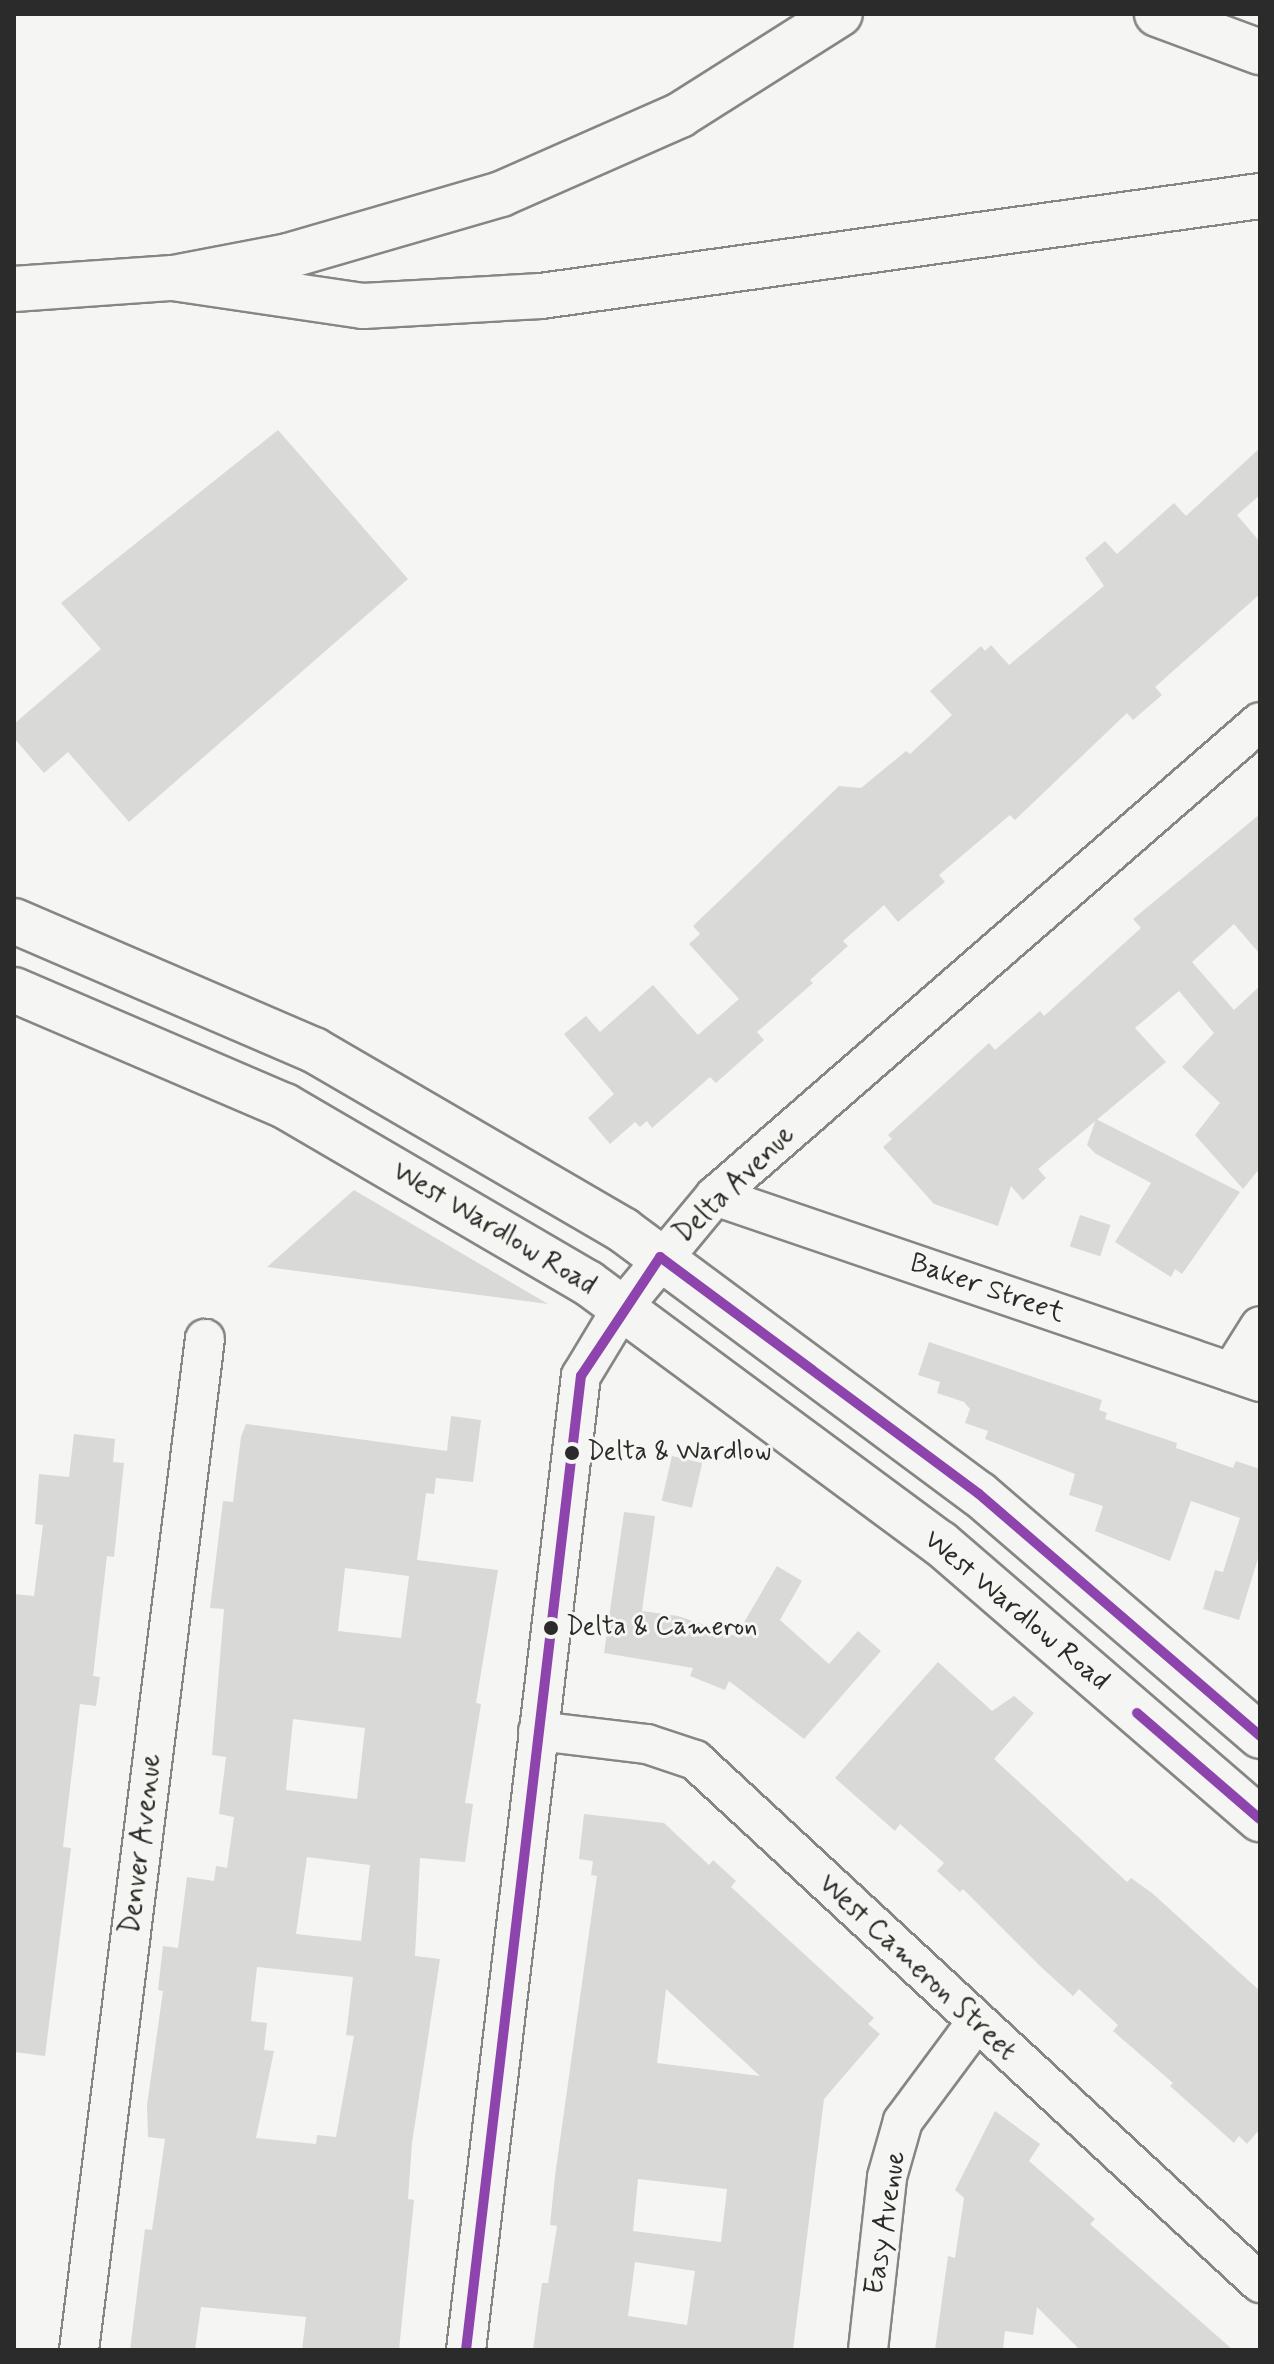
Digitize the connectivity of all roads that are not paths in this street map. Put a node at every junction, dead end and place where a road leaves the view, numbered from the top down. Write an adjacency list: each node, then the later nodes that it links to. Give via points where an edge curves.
1 (840, 14): 5 (main road, via 680,115 501,194 288,256)
2 (1157, 14): 3 (main road)
3 (1260, 52)
4 (1260, 196): 5 (main road, via 541,296 363,306)
5 (173, 278): 6 (main road)
6 (14, 289)
7 (1260, 722): 10 (street, Delta Avenue)
8 (14, 921): 11 (main road, via 314,1050 623,1230)
9 (14, 990): 12 (main road, West Wardlow Road, via 285,1106 576,1275)
10 (715, 1196): 11 (street, Delta Avenue); 15 (street, Baker Street)
11 (660, 1257): 12 (street, Delta Avenue); 17 (main road, via 979,1494)
12 (622, 1308): 16 (street, Delta Avenue, via 581,1376); 18 (main road, West Wardlow Road, via 940,1543)
13 (1260, 1326): 15 (street)
14 (205, 1339): 21 (street, Denver Avenue)
15 (1245, 1377)
16 (538, 1731): 19 (street, West Cameron Street, via 647,1744 695,1760); 22 (street, Delta Avenue)
17 (1260, 1736)
18 (1260, 1819)
19 (975, 2024): 20 (street, West Cameron Street); 23 (street, Easy Avenue, via 903,2121 887,2177)
20 (1260, 2283)
21 (79, 2350)
22 (466, 2350)
23 (868, 2350)

